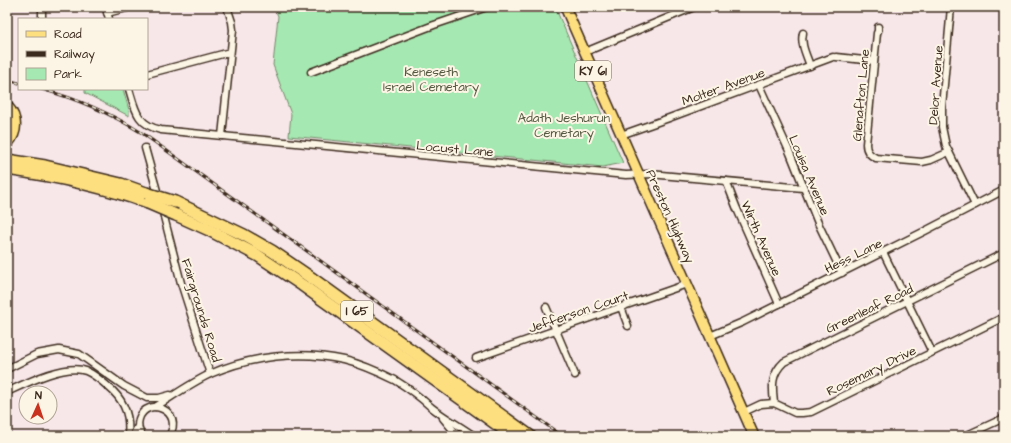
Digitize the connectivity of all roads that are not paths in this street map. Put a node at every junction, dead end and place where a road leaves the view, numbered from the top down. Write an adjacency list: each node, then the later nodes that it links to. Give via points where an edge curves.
1 (42, 7): 9 (street)
2 (131, 7): 8 (street)
3 (227, 7): 12 (street, via 233,30)
4 (487, 7): 16 (street)
5 (565, 7): 13 (main road, Preston Highway / KY 61)
6 (694, 7): 13 (street)
7 (951, 7): 25 (street, Delor Avenue, via 941,115)
8 (107, 13)
9 (42, 18)
10 (878, 27): 14 (street, Glenafton Lane)
11 (803, 33): 15 (street, via 802,42)
12 (230, 52): 17 (street); 22 (street)
13 (585, 52): 21 (main road, Preston Highway / KY 61)
14 (874, 61): 15 (street, Molter Avenue, via 834,57); 25 (street, Glenafton Lane, via 866,144 869,153 876,158 922,162)
15 (810, 66): 18 (street, Molter Avenue)
16 (311, 72)
17 (148, 74)
18 (759, 85): 21 (street, Molter Avenue); 32 (street, Louisa Avenue)
19 (129, 90): 22 (street, Locust Lane, via 137,114 149,126 161,130)
20 (7, 107): 23 (highway, via 13,116 15,127)
21 (621, 134): 28 (main road, Preston Highway / KY 61)
22 (222, 136): 28 (street, Locust Lane)
23 (7, 143)
24 (145, 148): 51 (street, Fairgrounds Road, via 181,283)
25 (949, 152): 35 (street, Delor Avenue)
26 (7, 160): 34 (highway, I 65, via 46,166 121,184)
27 (7, 170): 30 (highway, I 65)
28 (638, 174): 31 (street, Locust Lane); 39 (main road, Preston Highway / KY 61)
29 (7, 176): 30 (highway)
30 (46, 176): 34 (highway, I 65, via 132,197)
31 (726, 181): 32 (street, Locust Lane); 41 (street, Wirth Avenue)
32 (804, 188): 38 (street, Louisa Avenue)
33 (1004, 190): 35 (street, Hess Lane)
34 (147, 198): 67 (highway, I 65, bridge, via 270,264); 68 (highway, I 65, bridge, via 175,202 272,251)
35 (976, 205): 36 (street, Hess Lane)
36 (883, 252): 38 (street, Hess Lane); 40 (street)
37 (1004, 253): 40 (street, Greenleaf Road)
38 (842, 273): 41 (street, Hess Lane)
39 (687, 284): 43 (street, Jefferson Court); 47 (main road, Preston Highway / KY 61)
40 (907, 301): 48 (street); 55 (street, Greenleaf Road, via 784,362 774,377)
41 (779, 304): 47 (street, Hess Lane)
42 (546, 307): 46 (street)
43 (621, 308): 45 (street); 46 (street, Jefferson Court)
44 (1004, 317): 48 (street, Rosemary Drive)
45 (628, 326)
46 (555, 330): 49 (street, Jefferson Court); 52 (street)
47 (710, 336): 58 (main road, Preston Highway / KY 61)
48 (932, 352): 55 (street, Rosemary Drive, via 811,412 796,413)
49 (476, 358)
50 (7, 369): 54 (street, via 37,354 59,350 79,354 124,386 147,398 159,398)
51 (210, 374): 54 (street); 57 (street, Fairgrounds Road, via 262,358 320,356 344,360 395,380)
52 (575, 374)
53 (7, 392): 61 (street, via 53,373 80,369 94,375 119,397 127,412)
54 (179, 392): 56 (street)
55 (774, 403): 58 (street, via 762,404)
56 (155, 407): 60 (street, via 144,410 138,420); 64 (street, via 166,410 173,419 174,425)
57 (432, 407): 65 (street); 66 (street, Fairgrounds Road)
58 (744, 412): 69 (main road, Preston Highway / KY 61)
59 (1004, 418): 70 (street)
60 (138, 426): 62 (street); 63 (street)
61 (128, 436)
62 (132, 436)
63 (142, 436)
64 (169, 436)
65 (458, 436)
66 (474, 436)
67 (513, 436)
68 (530, 436)
69 (754, 436)
70 (965, 436)

